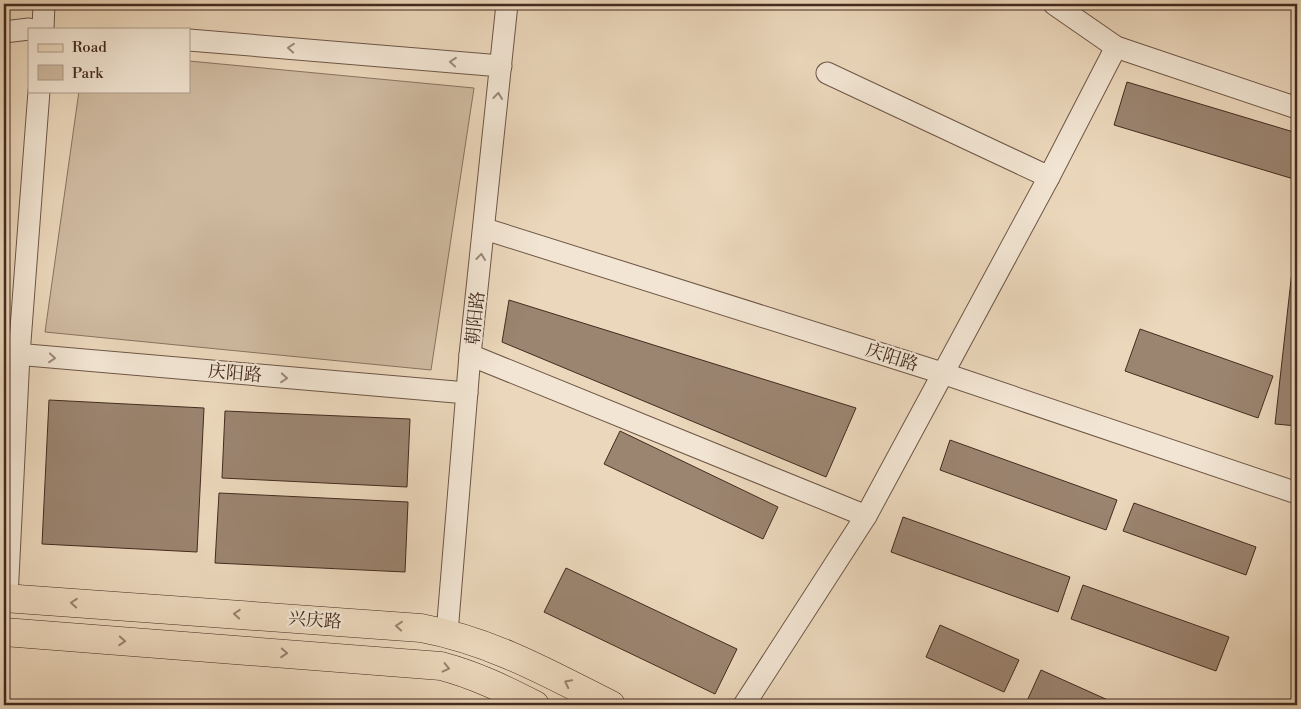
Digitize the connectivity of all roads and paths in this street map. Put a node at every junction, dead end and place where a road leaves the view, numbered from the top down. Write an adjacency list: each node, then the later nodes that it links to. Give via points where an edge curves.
1 (36, 4): 6 (street)
2 (44, 4): 7 (street)
3 (500, 4): 12 (street, 朝阳路)
4 (507, 4): 12 (street, 朝阳路)
5 (1054, 4): 11 (street)
6 (35, 28)
7 (43, 28)
8 (28, 29): 9 (street)
9 (4, 32)
10 (190, 40): 12 (street, one-way to 10)
11 (1116, 47): 15 (street); 16 (street)
12 (498, 66): 17 (street, 朝阳路, one-way to 12)
13 (827, 73): 16 (street)
14 (39, 92): 18 (street)
15 (1297, 108)
16 (1049, 178): 20 (street)
17 (484, 229): 19 (street, 朝阳路, one-way to 17); 20 (street, 庆阳路)
18 (11, 354): 21 (street, 庆阳路, one-way to 21); 23 (street); 25 (street)
19 (470, 355): 21 (street, 朝阳路); 24 (street)
20 (942, 373): 22 (street, 庆阳路); 24 (street)
21 (463, 392): 27 (street, 朝阳路)
22 (1297, 492)
23 (4, 494)
24 (866, 516): 30 (street)
25 (5, 598): 27 (main road, 兴庆路, one-way to 25)
26 (4, 632): 28 (main road, 兴庆路, one-way to 28, via 441,666 469,673)
27 (443, 632): 29 (main road, 兴庆路, one-way to 27, via 517,657)
28 (535, 705)
29 (611, 705)
30 (744, 705)

